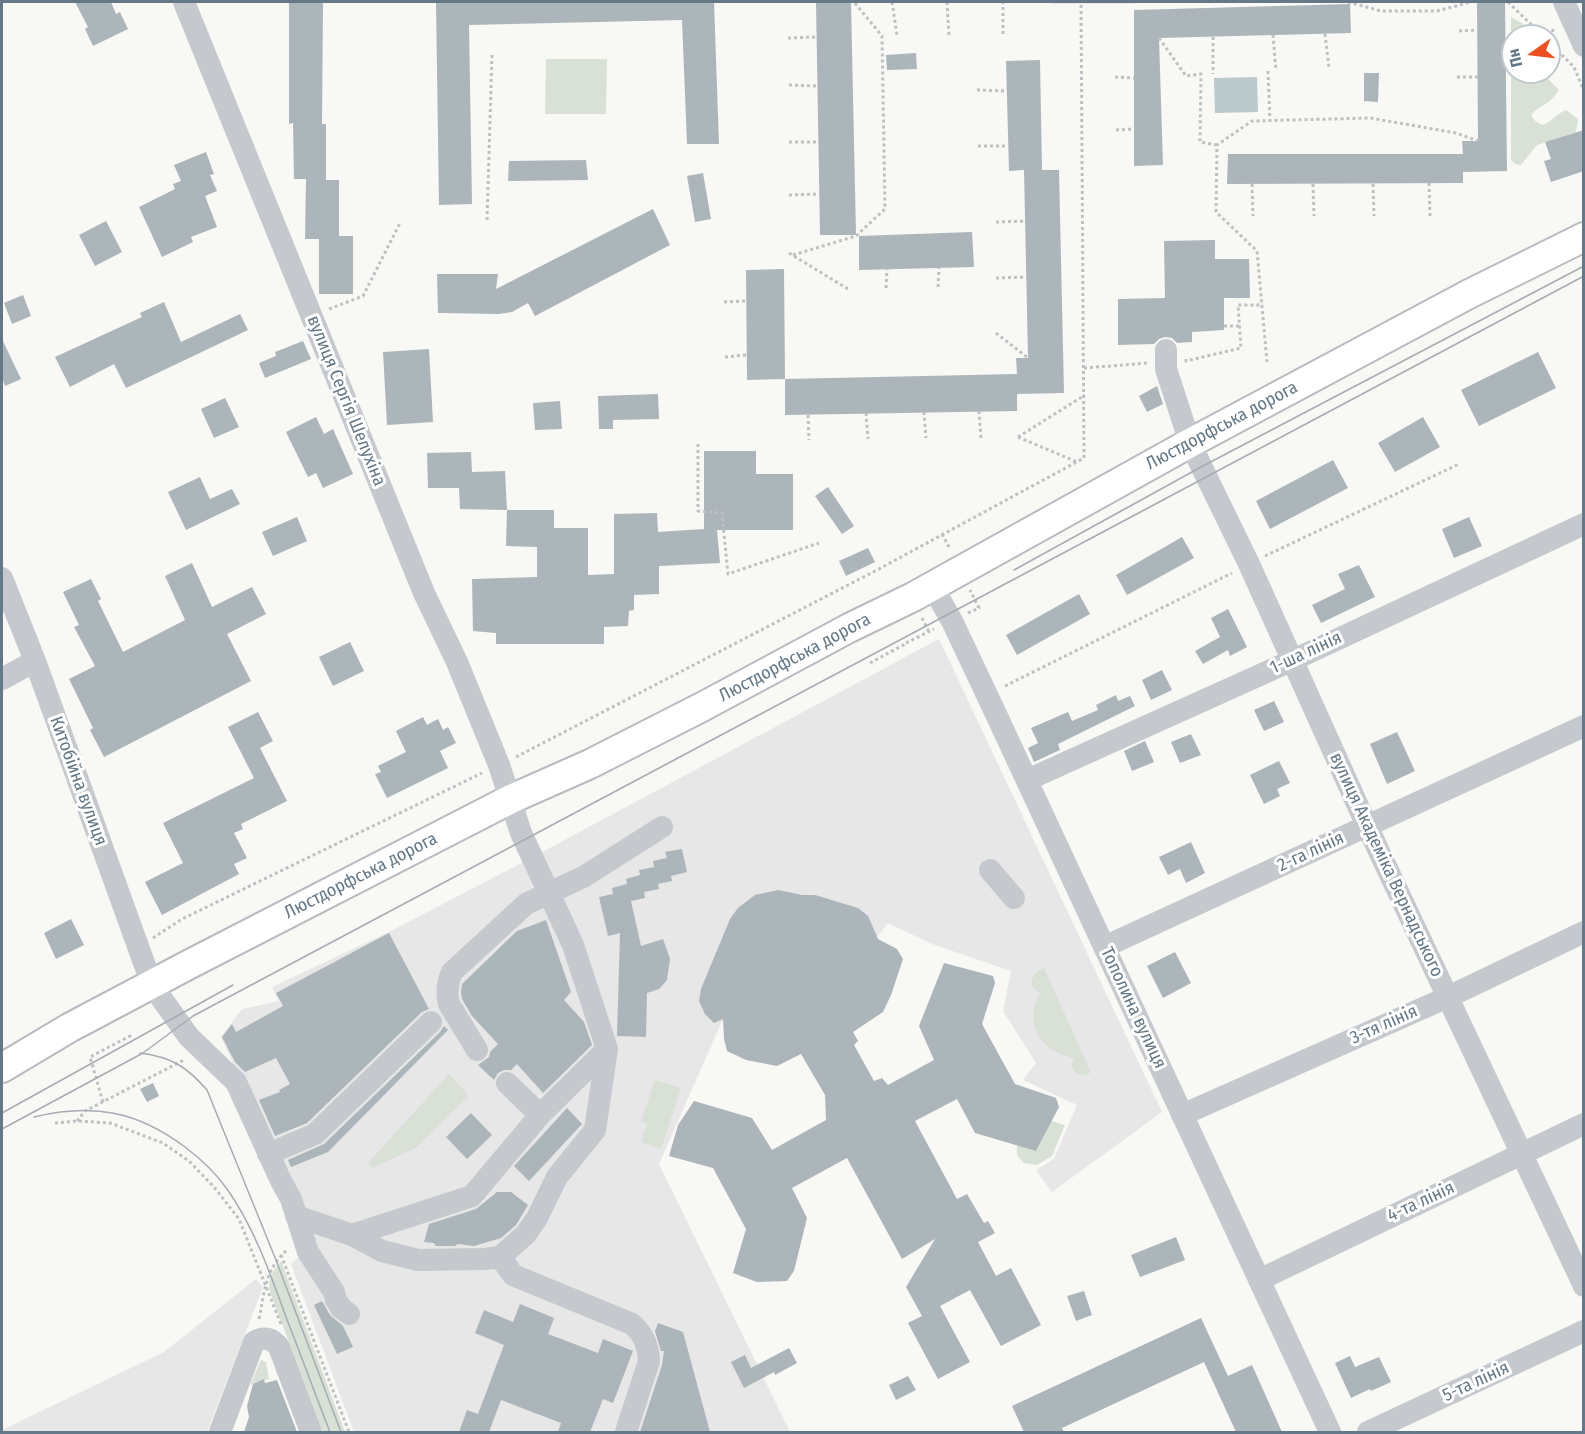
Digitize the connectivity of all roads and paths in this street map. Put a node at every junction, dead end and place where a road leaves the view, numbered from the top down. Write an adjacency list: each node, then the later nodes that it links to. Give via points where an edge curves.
1 (184, 2): 73 (street, вулиця Сергія Шелухіна)
2 (855, 2): 69 (path, via 882,36 885,209 856,236 791,254)
3 (892, 2): 16 (path)
4 (947, 2): 17 (path)
5 (1003, 2): 14 (path)
6 (1081, 2): 82 (path)
7 (1348, 2): 8 (path, via 1381,11 1437,11)
8 (1471, 2)
9 (1508, 2): 11 (path)
10 (1564, 2): 23 (street)
11 (1531, 24)
12 (1477, 30): 13 (path)
13 (1459, 31)
14 (1003, 34)
15 (1325, 34): 26 (path)
16 (897, 35)
17 (949, 35)
18 (1273, 35): 28 (path)
19 (816, 37): 21 (path)
20 (1213, 37): 29 (path)
21 (788, 38)
22 (1159, 38): 45 (path, via 1186,76 1201,74 1200,142)
23 (1584, 46)
24 (492, 54): 58 (path)
25 (1561, 54): 38 (path, via 1574,67)
26 (1329, 68)
27 (1268, 71): 39 (path)
28 (1276, 71)
29 (1213, 74)
30 (1115, 77): 33 (path)
31 (1457, 77): 32 (path)
32 (1478, 77)
33 (1134, 78)
34 (789, 85): 35 (path)
35 (818, 86)
36 (977, 90): 37 (path)
37 (1007, 91)
38 (1584, 91)
39 (1270, 121): 42 (path, via 1370,118 1456,133); 45 (path, via 1252,121)
40 (1134, 129): 41 (path)
41 (1116, 130)
42 (1478, 141)
43 (789, 142): 44 (path)
44 (819, 142)
45 (1217, 145): 72 (path, via 1216,212 1257,251)
46 (978, 146): 47 (path)
47 (1008, 146)
48 (1429, 183): 57 (path)
49 (1251, 184): 54 (path)
50 (1313, 184): 55 (path)
51 (1373, 184): 56 (path)
52 (820, 194): 53 (path)
53 (789, 195)
54 (1253, 216)
55 (1314, 216)
56 (1374, 216)
57 (1430, 216)
58 (487, 220)
59 (1025, 221): 60 (path)
60 (996, 222)
61 (400, 223): 73 (path, via 363,296)
62 (1584, 237): 92 (main road, Люстдорфська дорога)
63 (939, 268): 67 (path)
64 (887, 269): 68 (path)
65 (1026, 277): 66 (path)
66 (996, 278)
67 (938, 287)
68 (886, 288)
69 (848, 289)
70 (746, 301): 71 (path)
71 (724, 302)
72 (1263, 305): 75 (path, via 1238,305); 81 (path)
73 (312, 316): 116 (street, вулиця Сергія Шелухіна, via 424,593)
74 (1224, 326): 75 (path)
75 (1240, 326): 79 (path, via 1241,348)
76 (996, 333): 80 (path)
77 (746, 355): 78 (path)
78 (725, 357)
79 (1176, 357): 82 (path); 92 (street, вулиця Академіка Вернадського, via 1166,369)
80 (1028, 358)
81 (1267, 362)
82 (1084, 368): 83 (path)
83 (1084, 395): 94 (path, via 1084,458); 94 (path, via 1018,437)
84 (979, 411): 89 (path)
85 (924, 412): 88 (path)
86 (866, 413): 90 (path)
87 (808, 415): 91 (path)
88 (926, 438)
89 (981, 438)
90 (868, 439)
91 (809, 440)
92 (1190, 443): 100 (street, вулиця Академіка Вернадського); 103 (main road, Люстдорфська дорога)
93 (698, 444): 98 (path, via 698,511 722,513 728,574)
94 (1077, 462): 97 (path)
95 (1459, 464): 100 (path)
96 (1584, 524): 111 (street, 1-ша лінія)
97 (942, 534): 99 (path); 116 (path)
98 (819, 543)
99 (949, 548)
100 (1249, 564): 111 (street, вулиця Академіка Вернадського); 114 (path)
101 (2, 578): 110 (street, Китобійна вулиця)
102 (967, 583): 105 (path, via 979,608)
103 (932, 586): 114 (street, Тополина вулиця); 118 (main road, Люстдорфська дорога, via 591,764)
104 (920, 614): 107 (path)
105 (965, 615)
106 (939, 627): 107 (path)
107 (929, 632): 108 (path)
108 (911, 641): 109 (path); 112 (path)
109 (906, 643)
110 (35, 661): 113 (street); 127 (street, Китобійна вулиця)
111 (1291, 661): 117 (street, 1-ша лінія); 119 (street, вулиця Академіка Вернадського)
112 (870, 663)
113 (2, 679)
114 (987, 695): 117 (street, Тополина вулиця)
115 (1584, 726): 119 (street, 2-га лінія)
116 (499, 765): 118 (street, вулиця Сергія Шелухіна); 125 (path, via 182,919)
117 (1027, 780): 126 (street, Тополина вулиця)
118 (511, 799): 122 (street, вулиця Сергія Шелухіна, via 521,833); 127 (main road, Люстдорфська дорога)
119 (1367, 826): 126 (street, 2-га лінія); 128 (street, вулиця Академіка Вернадського)
120 (662, 827): 122 (street, via 585,876)
121 (990, 870): 123 (street)
122 (549, 893): 132 (street, вулиця Сергія Шелухіна, via 573,945); 133 (street, via 526,904 452,972 448,982 449,1004)
123 (1014, 898)
124 (1584, 932): 128 (street, 3-тя лінія)
125 (152, 939)
126 (1104, 946): 138 (street, Тополина вулиця)
127 (152, 985): 131 (street, Китобійна вулиця); 134 (main road, Люстдорфська дорога)
128 (1448, 997): 138 (street, 3-тя лінія); 143 (street, вулиця Академіка Вернадського)
129 (431, 1022): 142 (street, via 315,1134)
130 (128, 1033): 136 (path, via 130,1036 90,1057)
131 (200, 1047): 136 (path, via 180,1064); 142 (street, Китобійна вулиця, via 236,1082)
132 (607, 1049): 137 (street); 147 (street, via 596,1130 557,1177 526,1234)
133 (477, 1050)
134 (2, 1068)
135 (507, 1083): 137 (street)
136 (103, 1102): 139 (path, via 85,1111)
137 (540, 1115): 145 (street, via 472,1196)
138 (1182, 1115): 148 (street, Тополина вулиця)
139 (77, 1121): 140 (path); 149 (path, via 110,1123 163,1143 189,1161 239,1219)
140 (55, 1123)
141 (1584, 1124): 143 (street, 4-та лінія)
142 (268, 1154): 144 (street, Китобійна вулиця)
143 (1522, 1154): 148 (street, 4-та лінія); 150 (street, вулиця Академіка Вернадського)
144 (299, 1226): 145 (street); 146 (path); 151 (street, Китобійна вулиця, via 308,1252)
145 (352, 1235): 147 (street, via 382,1251 418,1260)
146 (281, 1255): 149 (path, via 269,1272); 156 (path)
147 (500, 1257): 157 (street, via 513,1275 632,1324 640,1331 649,1361)
148 (1259, 1280): 158 (street, Тополина вулиця)
149 (266, 1286): 153 (path)
150 (1584, 1286)
151 (334, 1292)
152 (1584, 1331): 159 (street, 5-та лінія)
153 (254, 1342): 154 (street); 155 (street, via 264,1338 279,1347)
154 (220, 1432)
155 (311, 1432)
156 (349, 1432)
157 (626, 1432)
158 (1330, 1432)
159 (1368, 1432)

